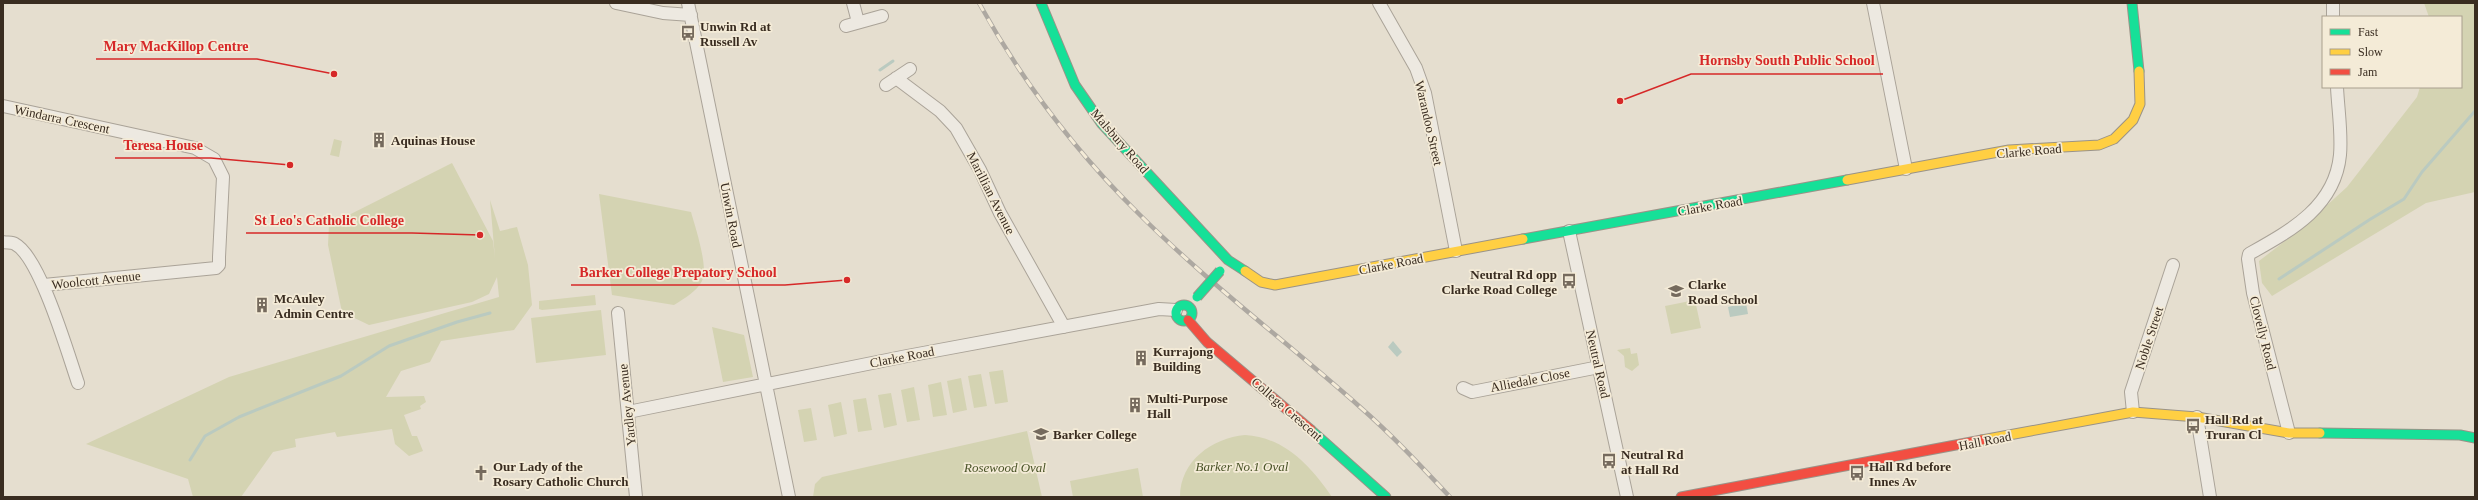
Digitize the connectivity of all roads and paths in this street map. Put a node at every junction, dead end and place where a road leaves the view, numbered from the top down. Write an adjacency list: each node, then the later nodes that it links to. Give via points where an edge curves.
1 (616, 3): 9 (street, via 663,13)
2 (688, 3): 9 (street, Unwin Road)
3 (853, 3): 12 (street)
4 (1041, 3): 21 (street, Malsbury Road, via 1075,85 1102,124)
5 (1379, 3): 20 (street, Warandoo Street, via 1416,68 1425,93)
6 (1873, 3): 17 (street)
7 (2132, 3): 17 (street, Clarke Road, via 2140,104 2133,120 2114,139 2099,145 2009,150)
8 (2333, 3): 11 (street)
9 (691, 15): 32 (street, Unwin Road)
10 (882, 16): 12 (street)
11 (2333, 16)
12 (858, 22): 13 (street)
13 (846, 26)
14 (910, 70): 29 (street, Marillian Avenue, via 891,81 940,110 956,128)
15 (2337, 88): 37 (street, Clovelly Road, via 2340,154 2334,182 2326,196 2300,224 2249,254 2248,259 2253,293)
16 (3, 106): 23 (street, Windarra Crescent, via 195,148 214,159 220,169 224,186 219,265)
17 (1906, 169): 18 (street, Clarke Road)
18 (1569, 231): 20 (street, Clarke Road); 30 (street, Neutral Road)
19 (3, 242): 24 (street, Woolcott Avenue, via 14,243 22,250)
20 (1456, 252): 21 (street, Clarke Road, via 1275,285 1261,282)
21 (1228, 260): 25 (street, bridge)
22 (2173, 265): 35 (street, Noble Street, via 2131,392)
23 (211, 268): 24 (street, Woolcott Avenue)
24 (44, 285): 31 (street)
25 (1189, 306): 26 (street, via 1180,306); 28 (street, via 1192,312)
26 (1176, 310): 28 (street, via 1178,318); 29 (street, Clarke Road, via 1159,309)
27 (618, 313): 34 (street, Yardley Avenue)
28 (1188, 320): 42 (street, College Crescent, via 1207,342 1258,383)
29 (1064, 327): 32 (street, Clarke Road)
30 (1599, 367): 33 (street, Alliedale Close, via 1472,392); 43 (street, Neutral Road)
31 (78, 383)
32 (766, 385): 34 (street, Clarke Road); 41 (street, Unwin Road)
33 (1463, 388)
34 (628, 412): 40 (street, Yardley Avenue)
35 (2133, 412): 36 (street, Hall Road); 39 (street, Hall Road)
36 (2198, 417): 37 (street, Hall Road); 45 (street)
37 (2289, 433): 38 (street, via 2460,435)
38 (2475, 438)
39 (1729, 493): 44 (street, Hall Road)
40 (636, 497)
41 (789, 497)
42 (1386, 497)
43 (1627, 497)
44 (1681, 497)
45 (2210, 497)

